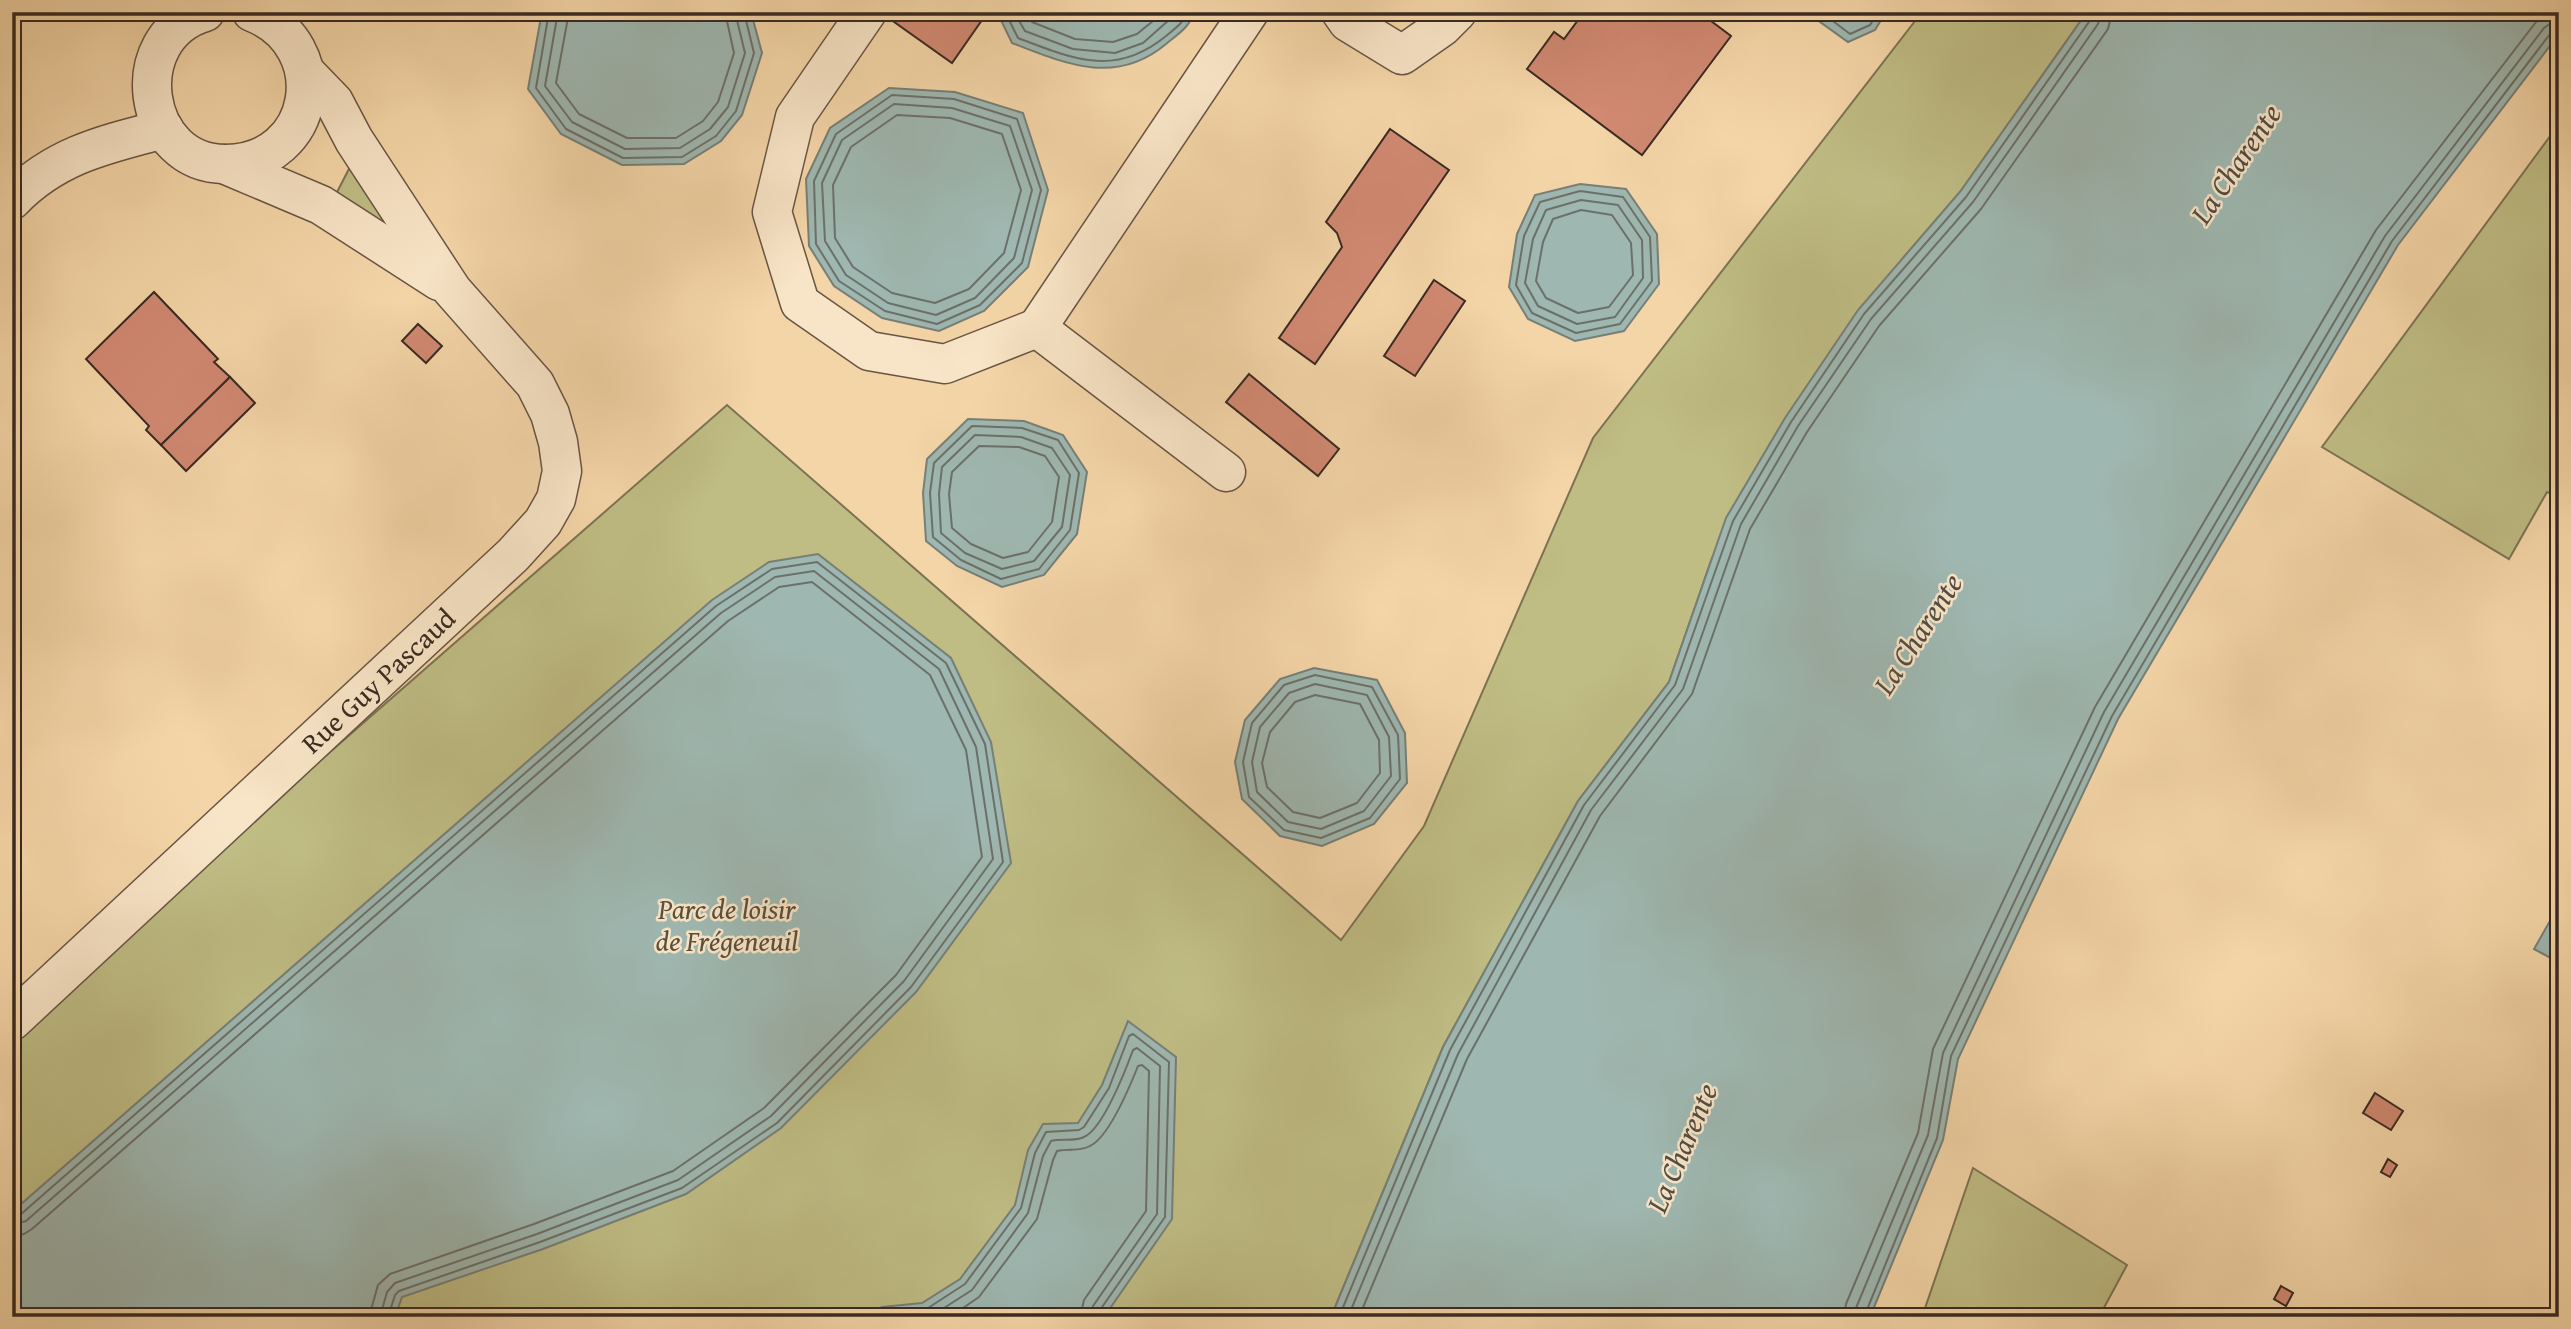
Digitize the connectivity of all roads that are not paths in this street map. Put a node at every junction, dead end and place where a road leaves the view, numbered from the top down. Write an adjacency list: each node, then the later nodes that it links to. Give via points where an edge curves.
1 (253, 12): 8 (street, Rue Guy Pascaud, via 286,32)
2 (302, 12): 8 (street)
3 (867, 12): 13 (street, via 795,117 772,212 800,303 869,351 945,364)
4 (1249, 12): 13 (street)
5 (1341, 12): 6 (street, via 1348,22 1402,55)
6 (1457, 12)
7 (180, 18): 9 (street, via 153,66 150,88)
8 (302, 62): 10 (street, via 307,95 289,137 270,153 248,162); 12 (street, Rue Guy Pascaud, via 334,102)
9 (164, 129): 10 (street, Rue Guy Pascaud, via 179,147); 11 (street, via 93,148 59,163)
10 (224, 164): 12 (street, Rue Guy Pascaud, via 321,205)
11 (12, 200)
12 (452, 290): 15 (street, Rue Guy Pascaud, via 535,384 550,414 562,471 556,499 543,522 513,555)
13 (1037, 328): 14 (street)
14 (1226, 472)
15 (12, 1021)

